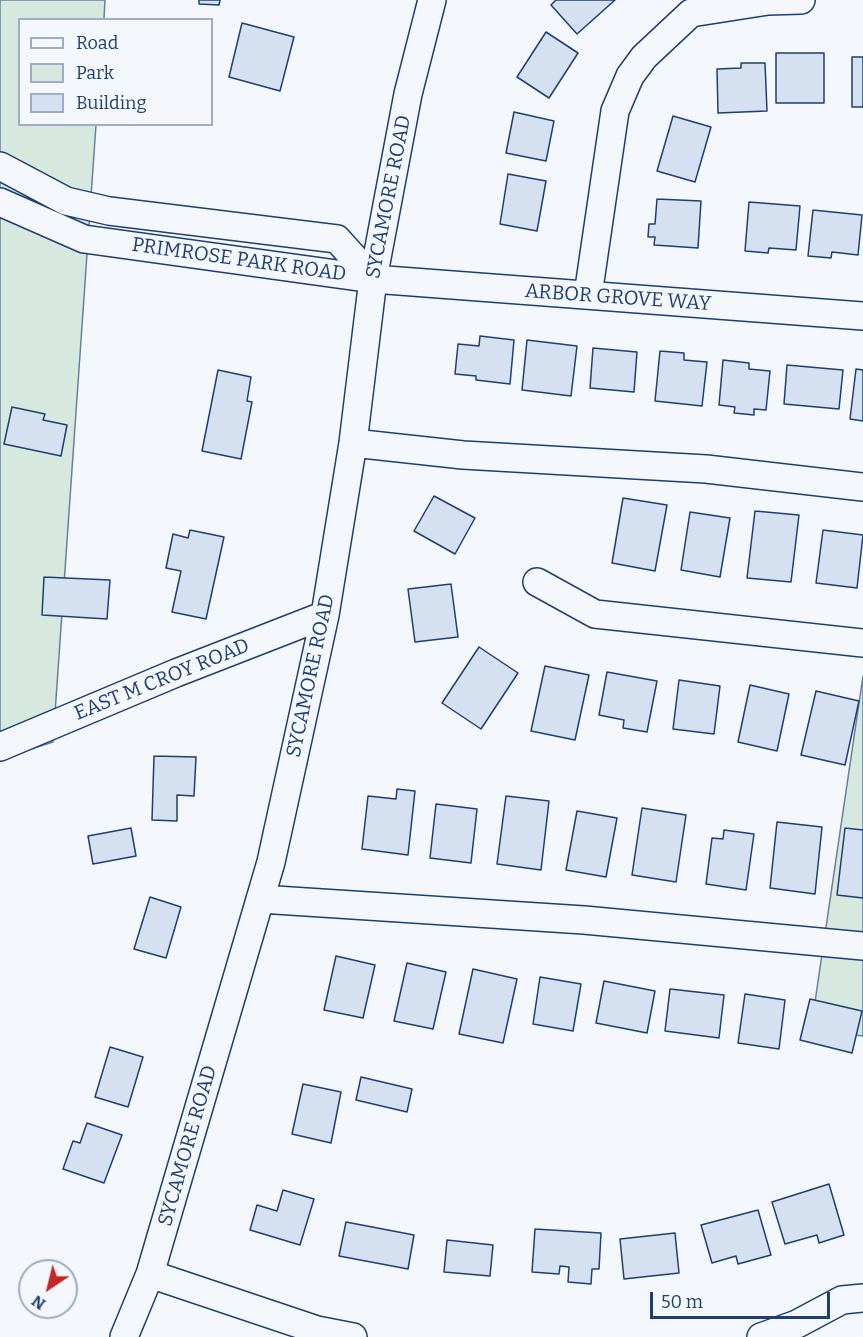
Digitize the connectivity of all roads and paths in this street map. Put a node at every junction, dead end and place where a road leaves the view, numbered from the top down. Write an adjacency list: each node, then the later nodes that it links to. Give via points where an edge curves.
1 (432, 0): 7 (street, SYCAMORE ROAD, via 408,94)
2 (801, 0): 8 (street, via 691,13 630,75 615,111)
3 (10, 172): 4 (street); 5 (street, PRIMROSE PARK ROAD, via 66,201 109,212)
4 (2, 204): 6 (street, PRIMROSE PARK ROAD, via 84,239)
5 (249, 228): 6 (street); 7 (street, PRIMROSE PARK ROAD, via 337,239)
6 (246, 261): 7 (street, PRIMROSE PARK ROAD)
7 (372, 279): 8 (street, ARBOR GROVE WAY); 10 (street, SYCAMORE ROAD)
8 (588, 295): 9 (street, ARBOR GROVE WAY)
9 (863, 316)
10 (353, 443): 11 (street, via 463,455 706,469); 13 (street, SYCAMORE ROAD)
11 (863, 487)
12 (537, 582): 14 (street, via 595,614)
13 (325, 615): 15 (street, EAST M CROY ROAD); 16 (street, SYCAMORE ROAD)
14 (863, 643)
15 (0, 747)
16 (260, 899): 17 (street, via 584,920); 18 (street, SYCAMORE ROAD)
17 (863, 946)
18 (150, 1274): 20 (street, SYCAMORE ROAD); 21 (street, via 317,1330)
19 (863, 1298): 22 (street, via 842,1300 797,1324)
20 (124, 1337)
21 (353, 1337)
22 (760, 1337)

